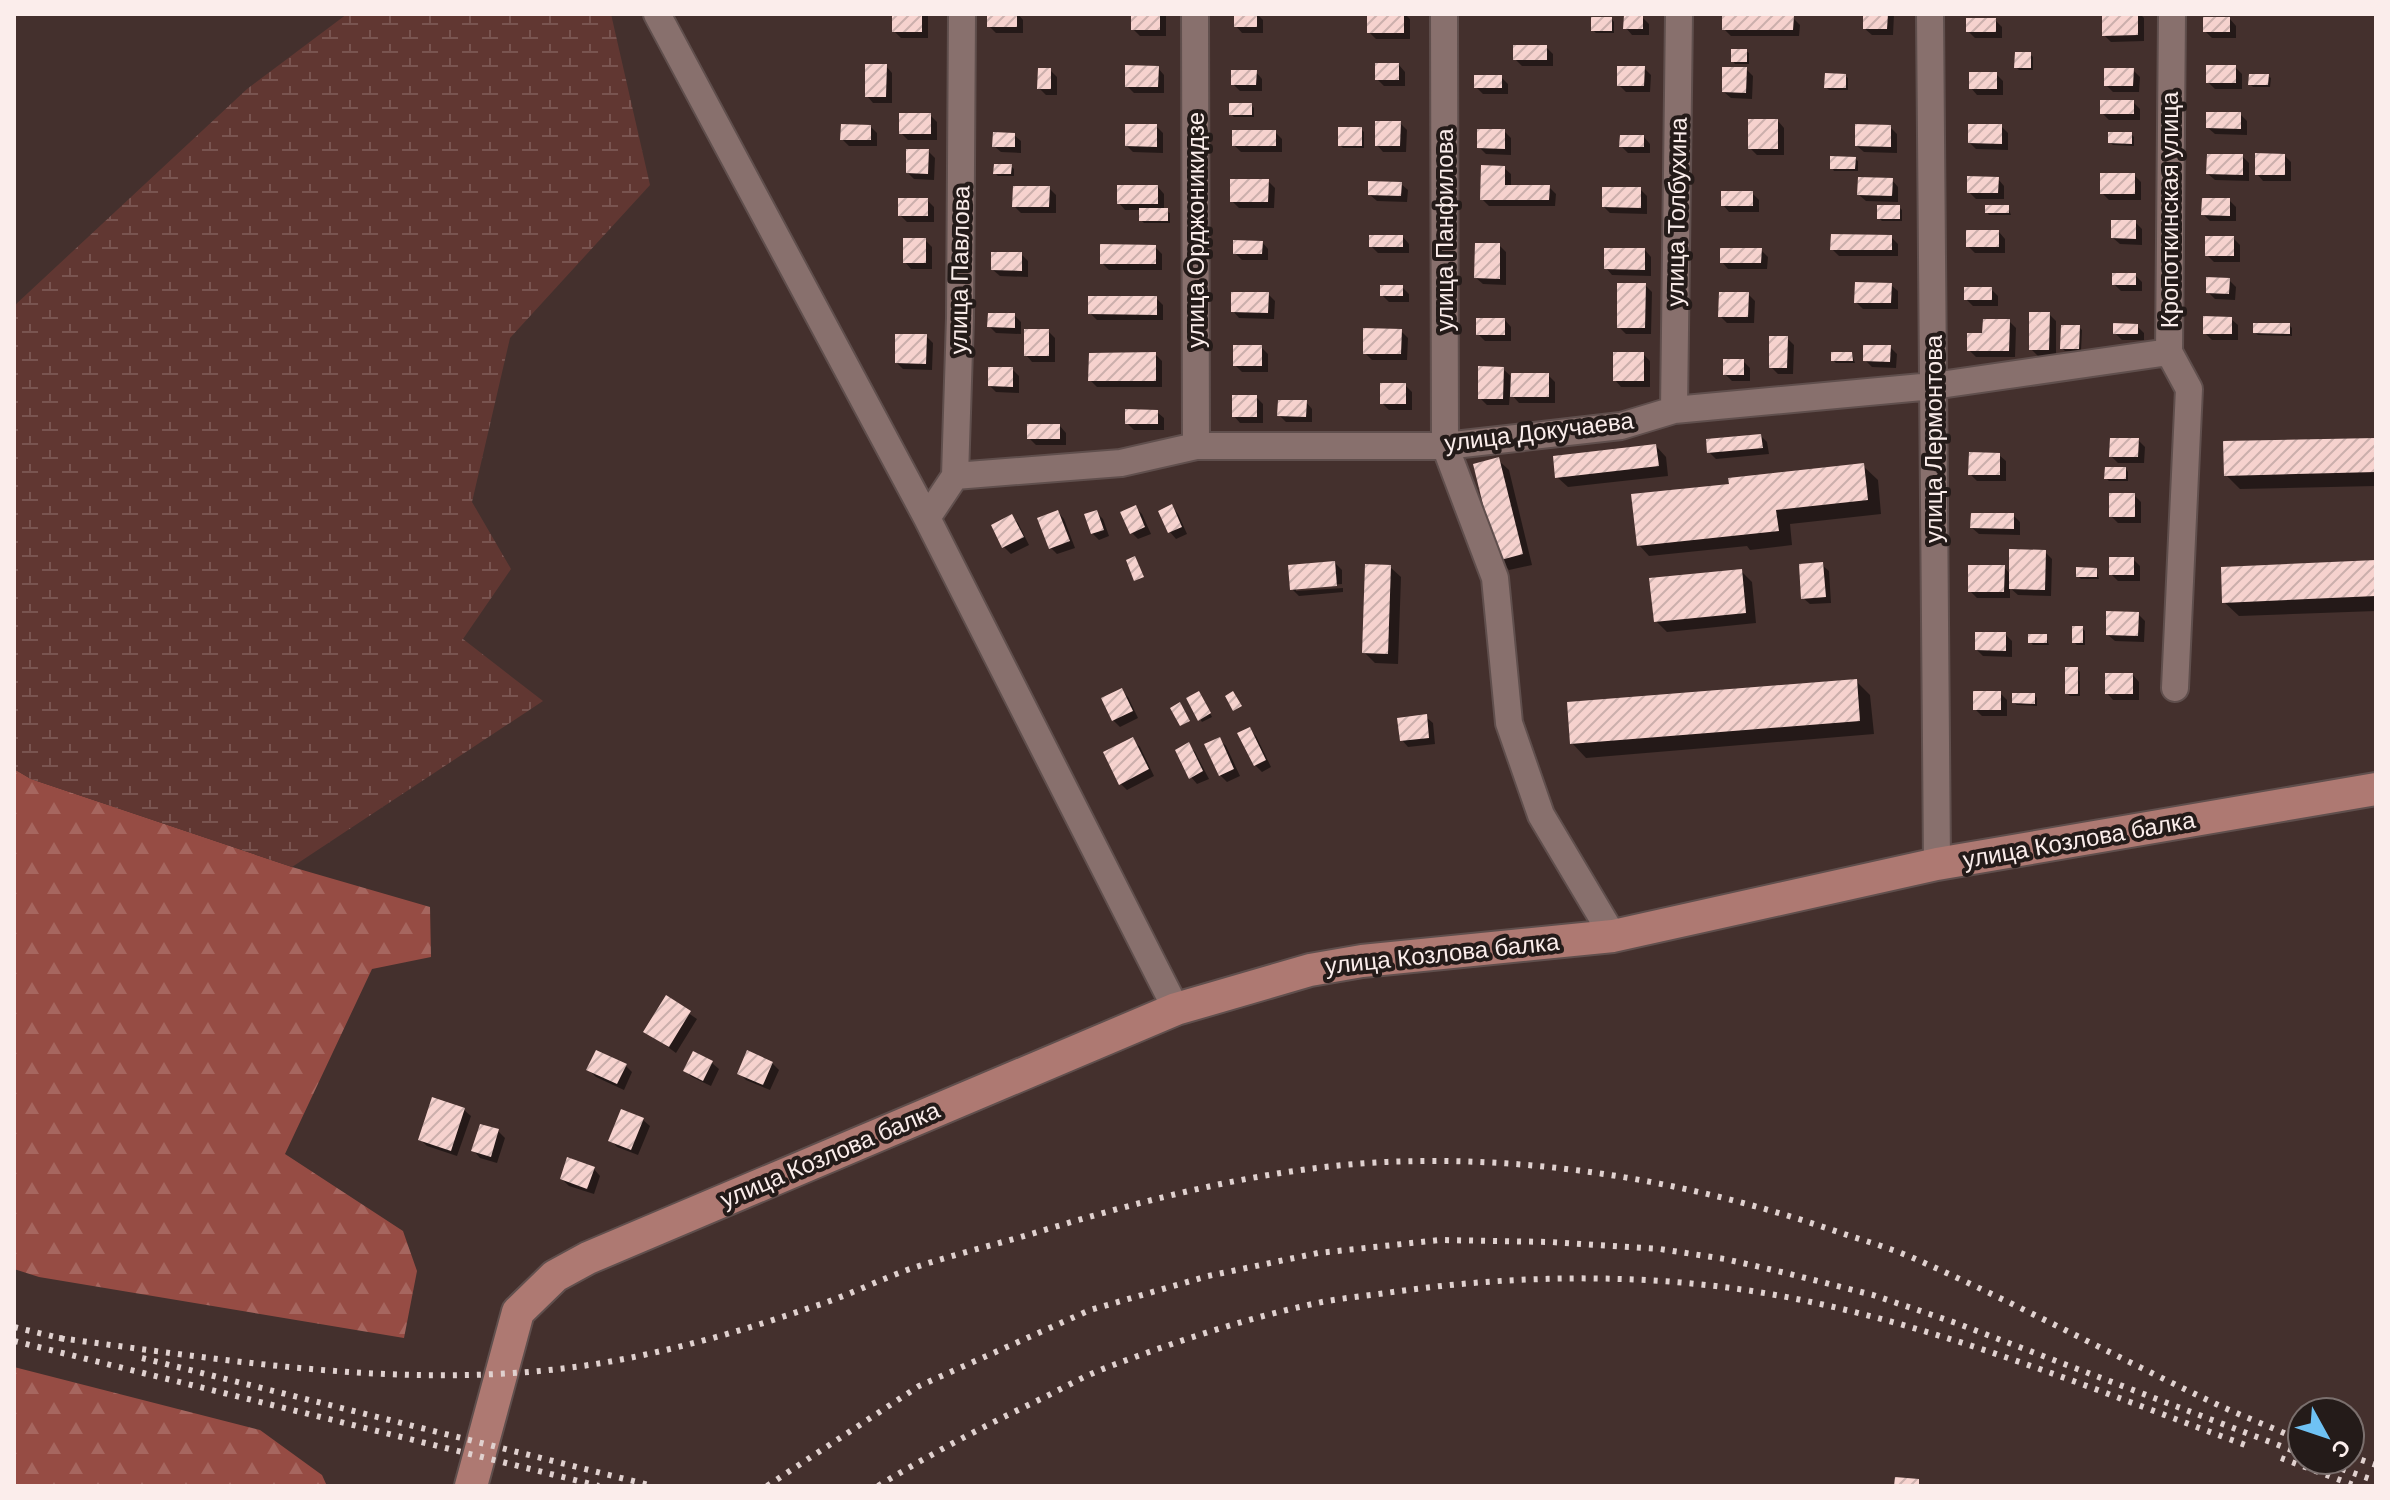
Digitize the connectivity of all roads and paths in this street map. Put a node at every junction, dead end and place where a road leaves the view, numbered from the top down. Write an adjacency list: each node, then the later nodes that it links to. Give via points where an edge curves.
1 (657, 14): 14 (street)
2 (962, 14): 13 (street, улица Павлова)
3 (1195, 14): 11 (street, улица Орджоникидзе)
4 (1444, 14): 12 (street, улица Панфилова)
5 (1679, 14): 10 (street, улица Толбухина)
6 (1930, 14): 9 (street, улица Лермонтова)
7 (2172, 14): 8 (street, Кропоткинская улица)
8 (2169, 352): 9 (street, улица Докучаева); 15 (street, Кропоткинская улица, via 2189,389)
9 (1933, 386): 10 (street, улица Докучаева); 17 (street, улица Лермонтова)
10 (1674, 410): 12 (street, улица Докучаева, via 1621,426)
11 (1196, 446): 12 (street, улица Докучаева); 13 (street, улица Докучаева, via 1121,463)
12 (1445, 446): 18 (street, via 1495,578 1509,723 1541,815)
13 (955, 476): 14 (street)
14 (927, 518): 19 (street)
15 (2175, 688)
16 (2376, 789): 17 (main road, улица Козлова балка)
17 (1937, 864): 18 (main road, улица Козлова балка)
18 (1613, 936): 19 (main road, улица Козлова балка, via 1362,961 1310,970)
19 (1176, 1009): 20 (main road, улица Козлова балка, via 555,1276 518,1312)
20 (471, 1486)

